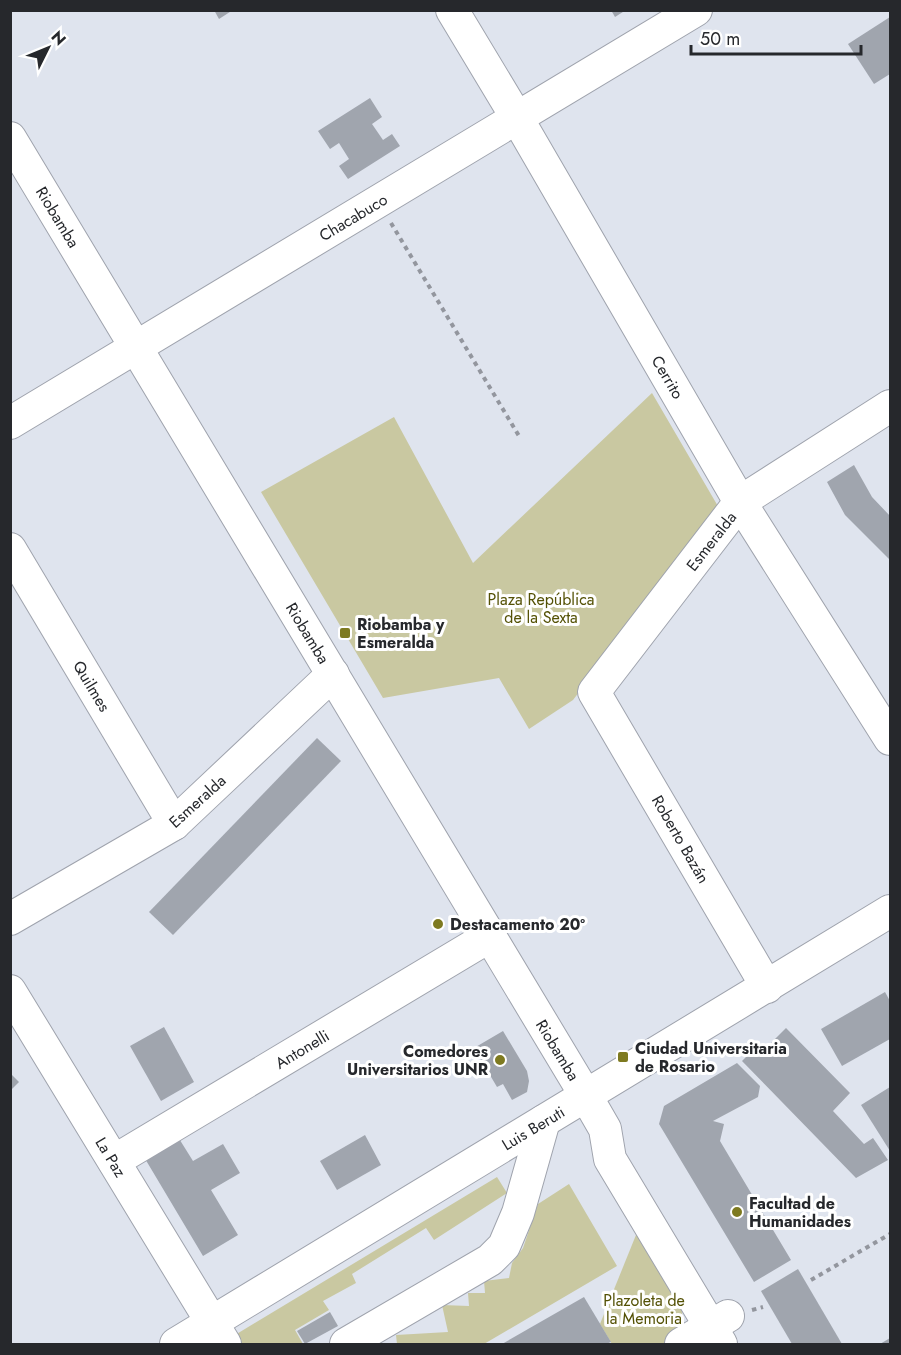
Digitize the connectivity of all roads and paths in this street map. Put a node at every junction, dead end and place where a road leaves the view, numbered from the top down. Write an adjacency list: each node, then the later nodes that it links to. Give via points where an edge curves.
1 (452, 10): 3 (street, Cerrito)
2 (696, 10): 3 (street, Chacabuco)
3 (517, 118): 5 (street, Chacabuco); 10 (street, Cerrito)
4 (10, 138): 6 (street, Riobamba)
5 (378, 201): 6 (street, Chacabuco); 9 (path)
6 (137, 347): 8 (street, Chacabuco); 12 (street, Riobamba)
7 (891, 406): 10 (street, Esmeralda)
8 (10, 423)
9 (519, 436)
10 (740, 502): 13 (street, Esmeralda); 14 (street, Cerrito)
11 (10, 549): 15 (street, Quilmes)
12 (333, 674): 15 (street, Esmeralda); 18 (street, Riobamba)
13 (594, 692): 19 (street, Roberto Bazán)
14 (891, 739)
15 (174, 824): 17 (street, Esmeralda)
16 (891, 911): 19 (street, Luis Beruti)
17 (10, 919)
18 (490, 936): 21 (street, Riobamba); 23 (street, Antonelli)
19 (767, 987): 21 (street, Luis Beruti)
20 (10, 991): 23 (street, La Paz)
21 (586, 1096): 22 (street, Luis Beruti); 26 (street, Riobamba, via 605,1129 628,1148)
22 (544, 1121): 27 (street, Luis Beruti); 29 (street, via 518,1213 504,1246 490,1260)
23 (114, 1161): 27 (street, La Paz)
24 (891, 1234): 25 (path)
25 (811, 1280)
26 (720, 1329): 30 (street); 31 (street, Riobamba)
27 (218, 1334): 28 (street, Luis Beruti)
28 (176, 1344)
29 (346, 1344)
30 (681, 1344)
31 (744, 1344)

